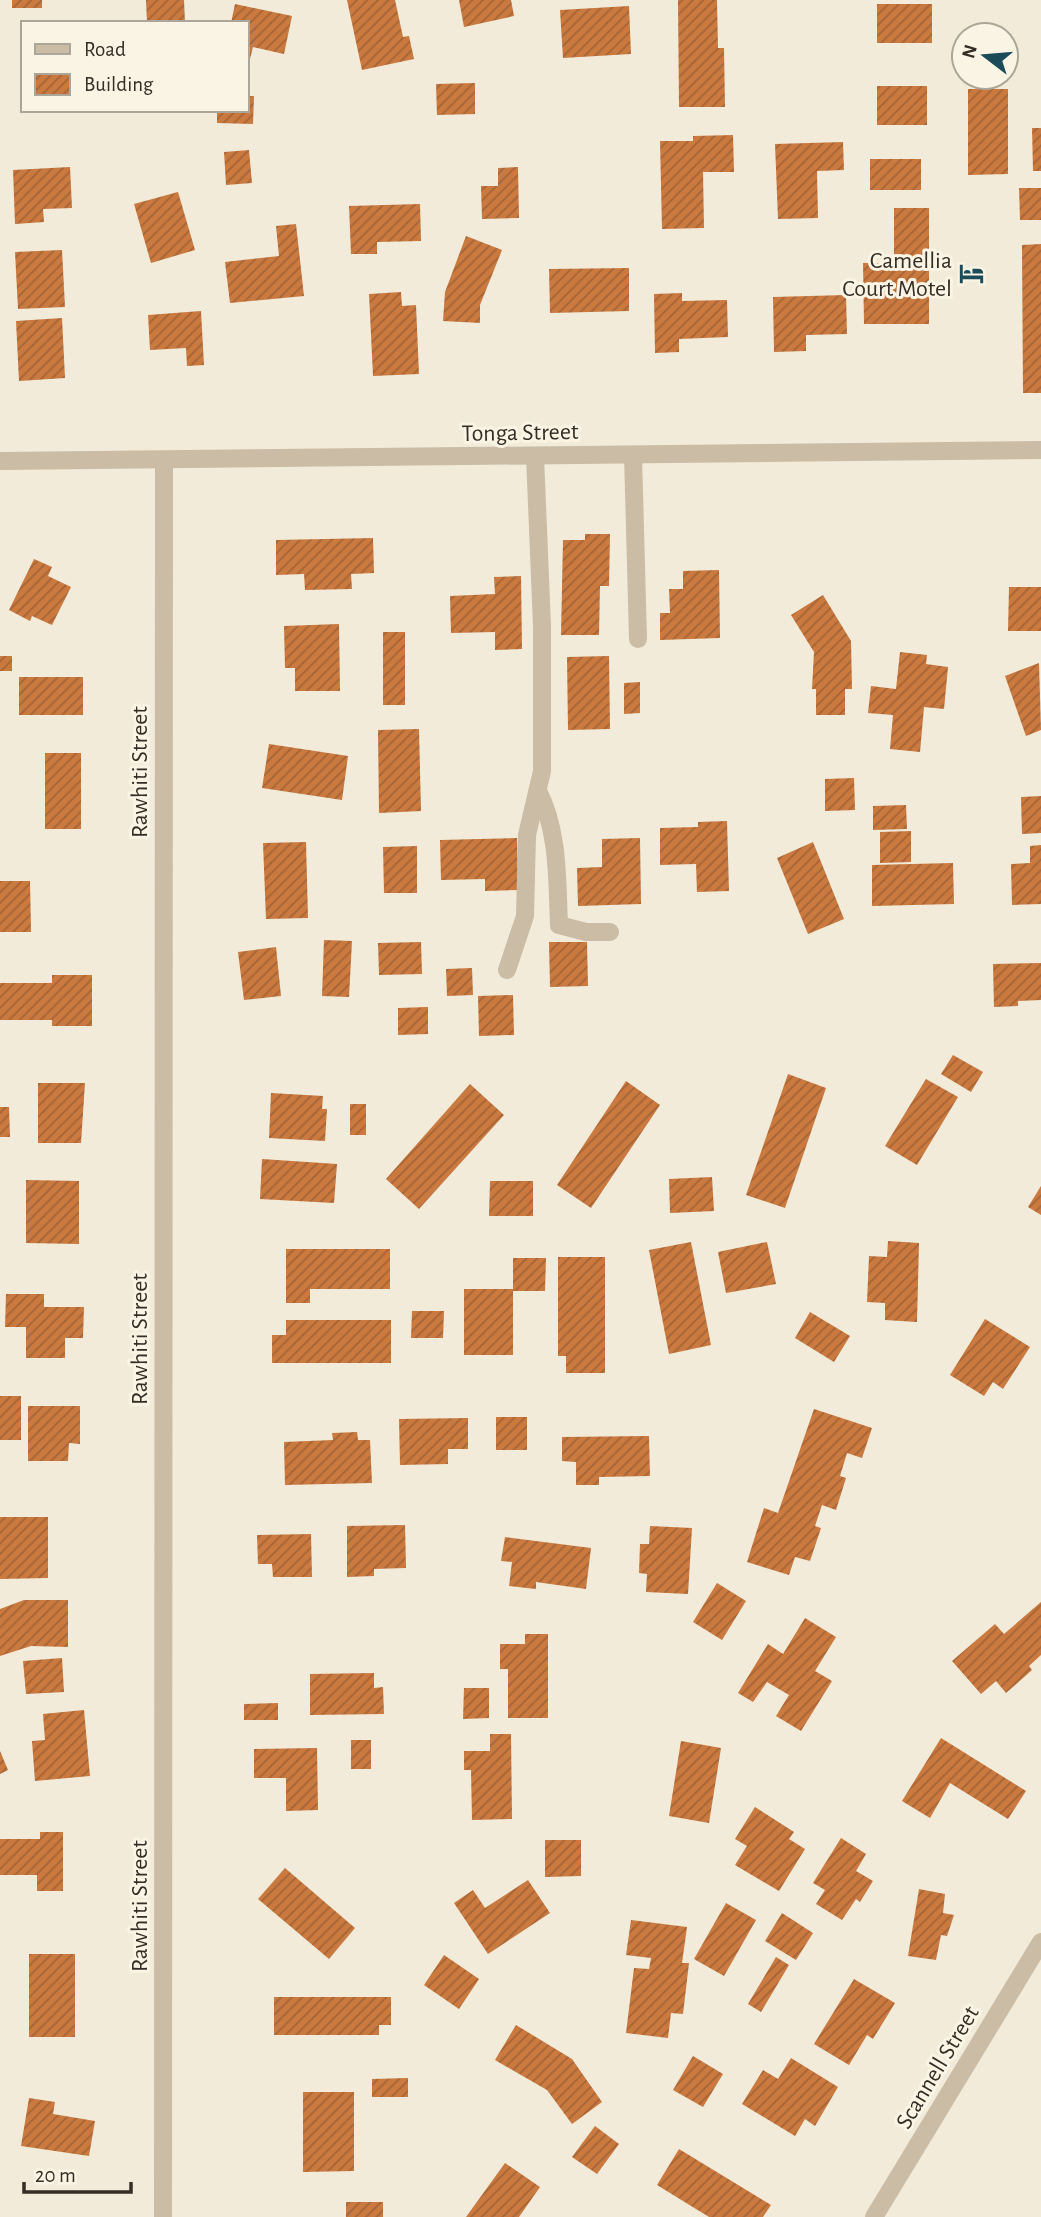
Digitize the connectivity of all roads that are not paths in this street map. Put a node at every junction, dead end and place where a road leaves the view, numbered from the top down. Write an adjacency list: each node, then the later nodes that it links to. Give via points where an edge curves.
1 (1041, 450): 2 (street, Tonga Street)
2 (633, 455): 3 (street, Tonga Street); 6 (street)
3 (535, 456): 4 (street, Tonga Street); 7 (street, via 542,626)
4 (164, 460): 5 (street, Tonga Street); 11 (street, Rawhiti Street)
5 (0, 461)
6 (638, 639)
7 (538, 792): 8 (street, via 548,809 552,831 559,925); 9 (street, via 527,835 525,916)
8 (610, 932)
9 (507, 970)
10 (1041, 1942): 12 (street, Scannell Street)
11 (163, 2217)
12 (874, 2217)

